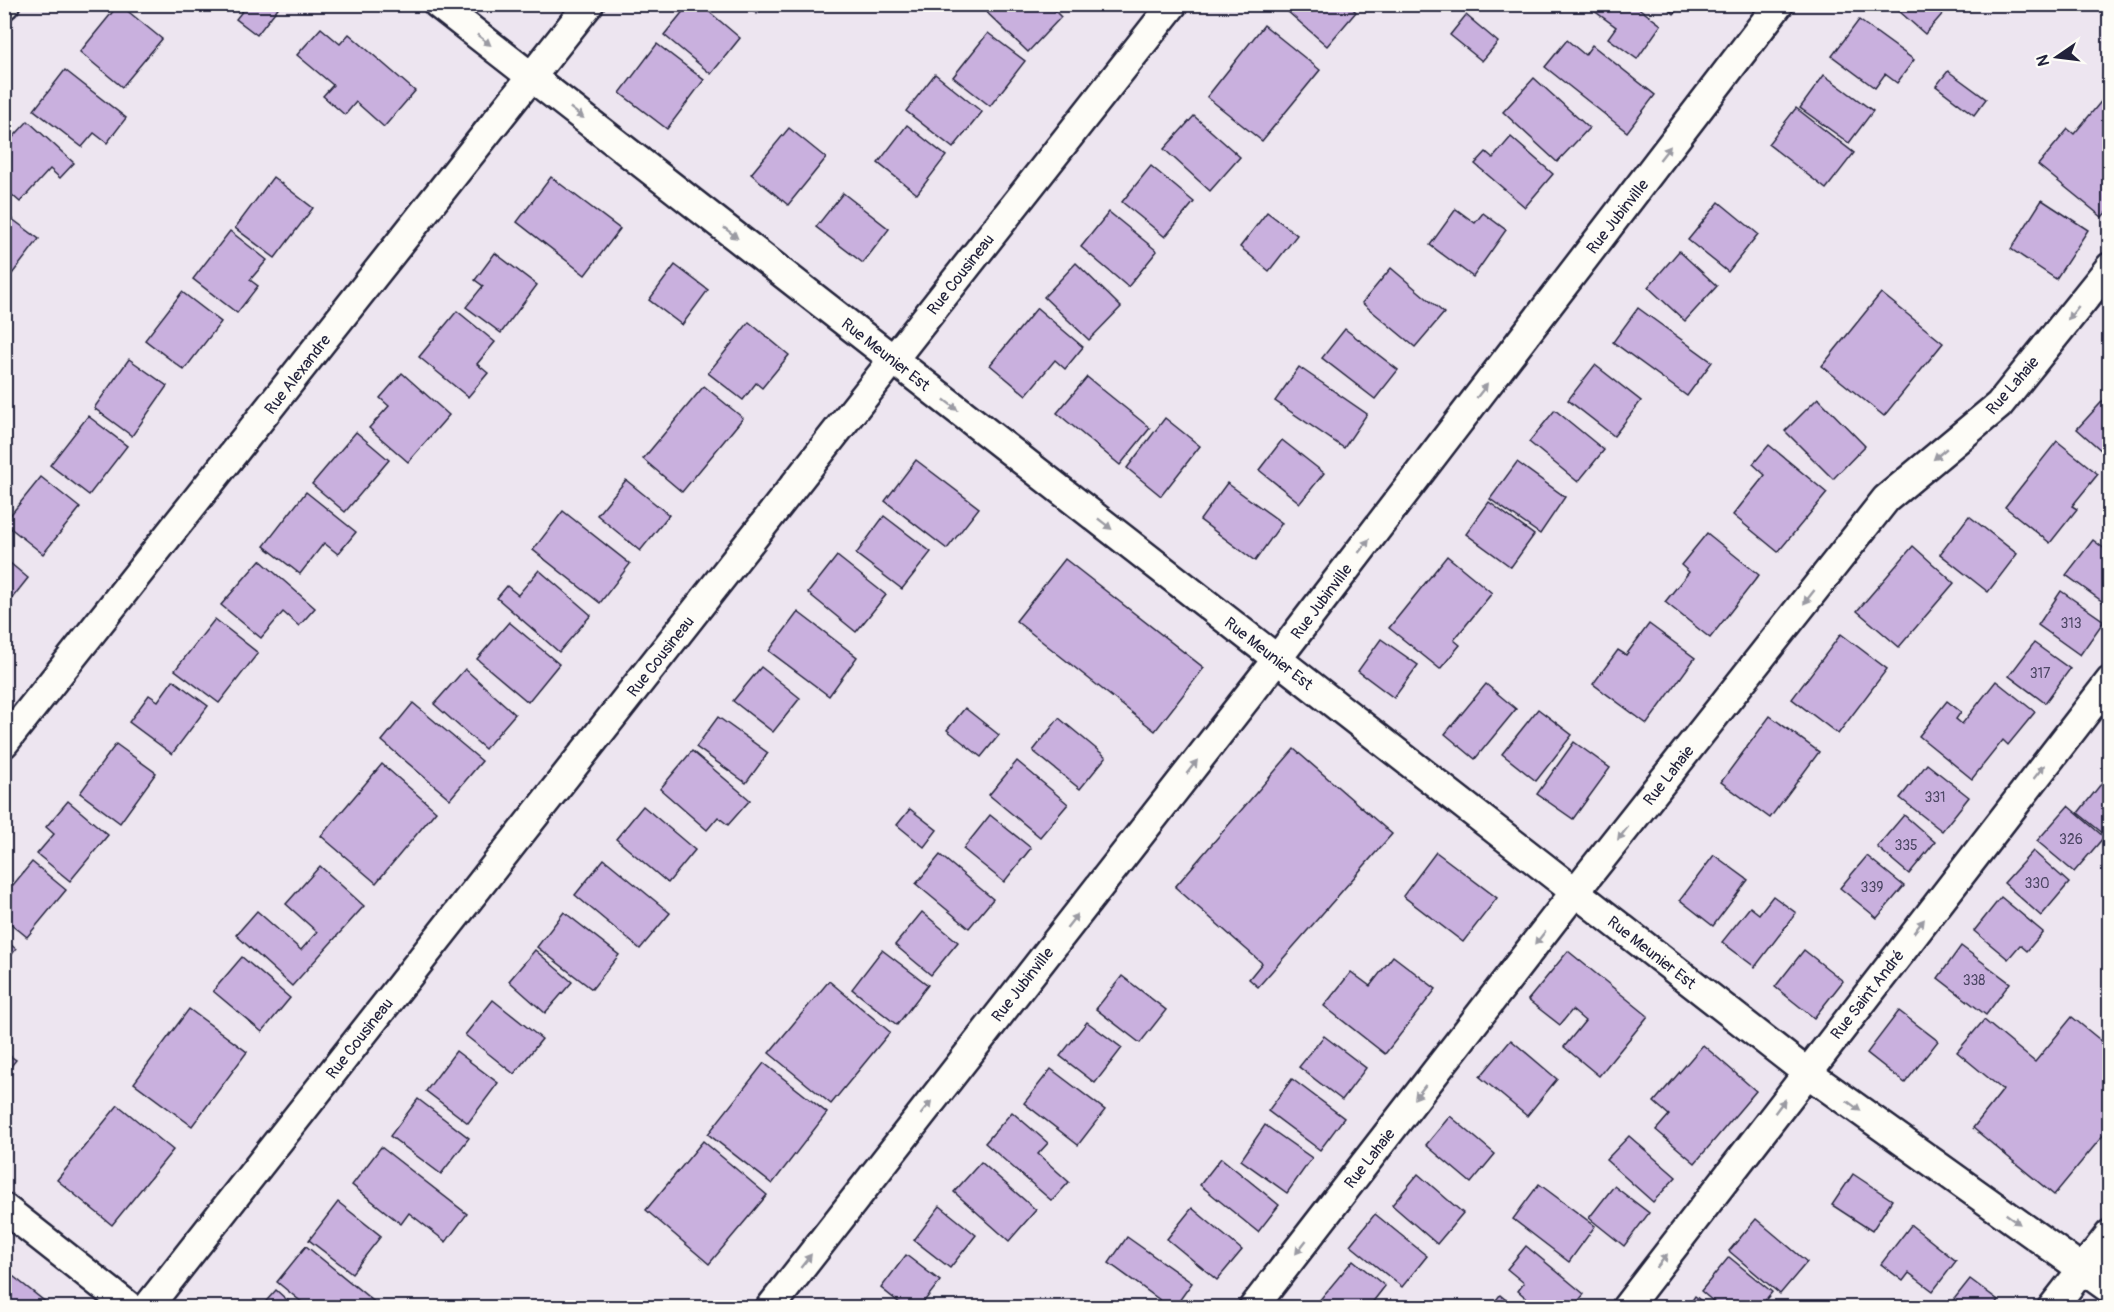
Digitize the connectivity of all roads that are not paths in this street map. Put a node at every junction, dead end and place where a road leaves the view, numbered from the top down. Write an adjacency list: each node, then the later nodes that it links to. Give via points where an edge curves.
1 (438, 4): 5 (street, Rue Meunier Est, one-way to 5)
2 (589, 4): 5 (street, Rue Alexandre)
3 (1173, 4): 7 (street, Rue Cousineau)
4 (1779, 4): 8 (street, Rue Jubinville, one-way to 4)
5 (531, 77): 7 (street, Rue Meunier Est, one-way to 7); 10 (street, Rue Alexandre)
6 (2109, 267): 11 (street, Rue Lahaie, one-way to 11, via 2000,405 1886,499)
7 (893, 359): 8 (street, Rue Meunier Est, one-way to 8); 18 (street, Rue Cousineau)
8 (1277, 659): 11 (street, Rue Meunier Est); 19 (street, Rue Jubinville, one-way to 8)
9 (2109, 681): 12 (street, Rue Saint André, one-way to 9)
10 (4, 743)
11 (1575, 892): 12 (street, Rue Meunier Est); 20 (street, Rue Lahaie, one-way to 20)
12 (1806, 1072): 15 (street, Rue Meunier Est, one-way to 15); 21 (street, Rue Saint André, one-way to 12)
13 (4, 1208): 17 (street)
14 (2109, 1234): 15 (street)
15 (2082, 1269): 16 (street, Rue Meunier Est); 22 (street)
16 (2109, 1289)
17 (131, 1308)
18 (147, 1308)
19 (770, 1308)
20 (1253, 1308)
21 (1626, 1308)
22 (2052, 1308)

